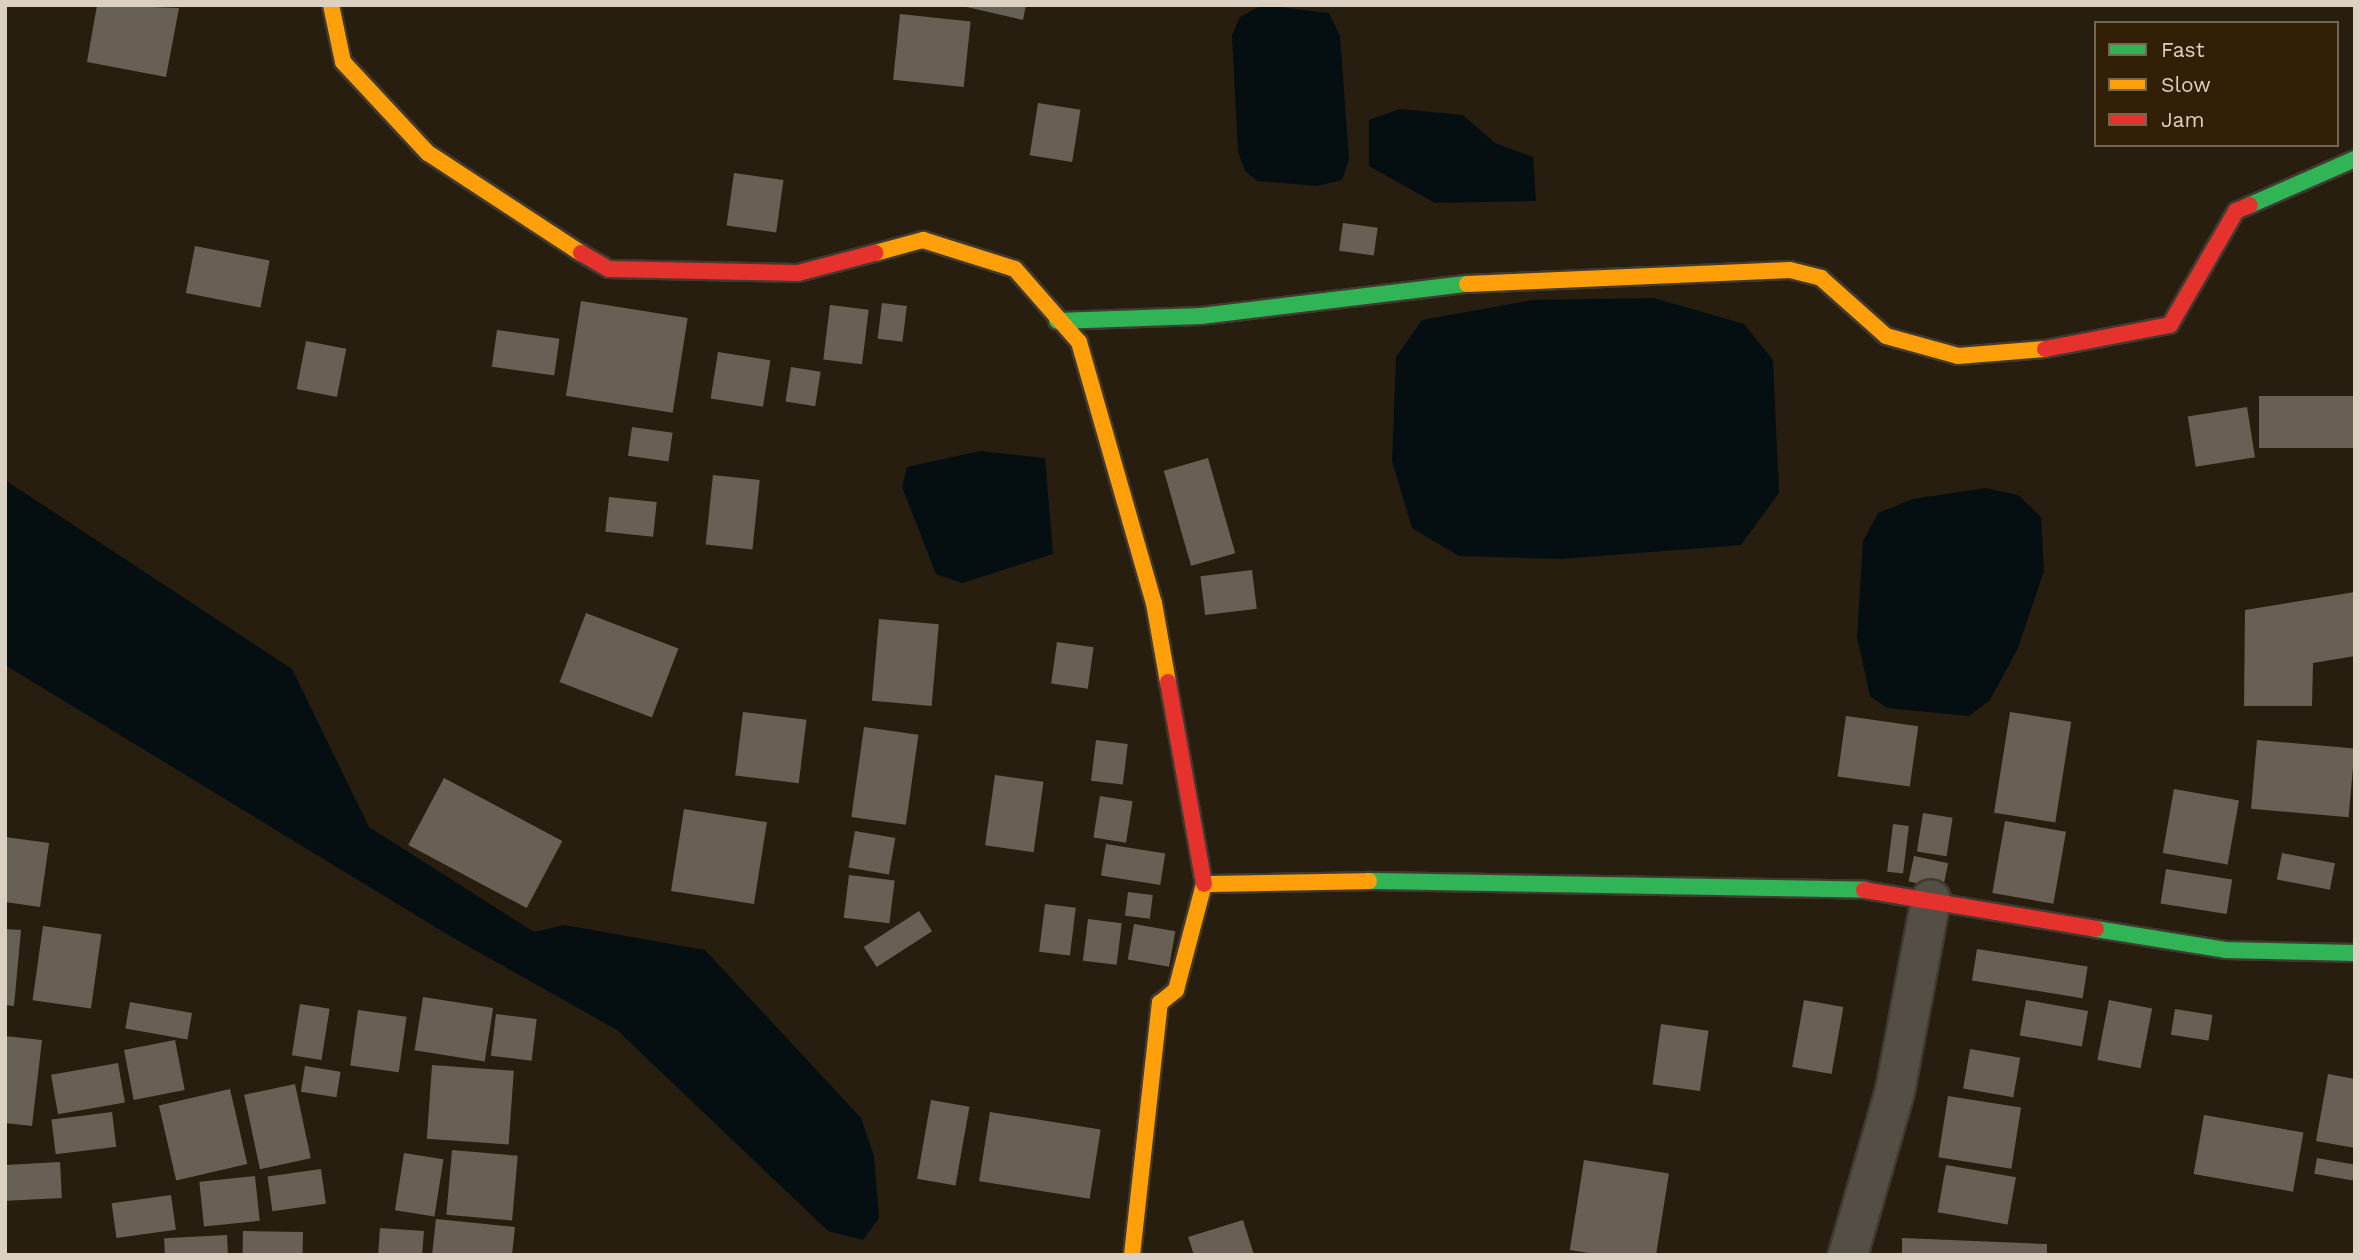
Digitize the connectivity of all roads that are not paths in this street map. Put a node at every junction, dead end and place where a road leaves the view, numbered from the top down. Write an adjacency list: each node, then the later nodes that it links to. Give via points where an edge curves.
1 (331, 5): 3 (street, via 344,62 428,153 533,227 609,269 797,273 923,240 1015,269)
2 (2355, 159): 3 (street, via 2236,211 2170,325 2085,345 1958,356 1886,336 1821,278 1790,270 1432,285 1201,316)
3 (1057, 321): 4 (street, via 1079,342 1091,372 1154,603)
4 (1204, 884): 5 (street, via 1421,880 1553,888 1826,888); 7 (street, via 1176,990 1160,1003)
5 (1931, 900): 6 (street, via 2225,950); 8 (street, via 1895,1091)
6 (2355, 953)
7 (1132, 1255)
8 (1848, 1255)

